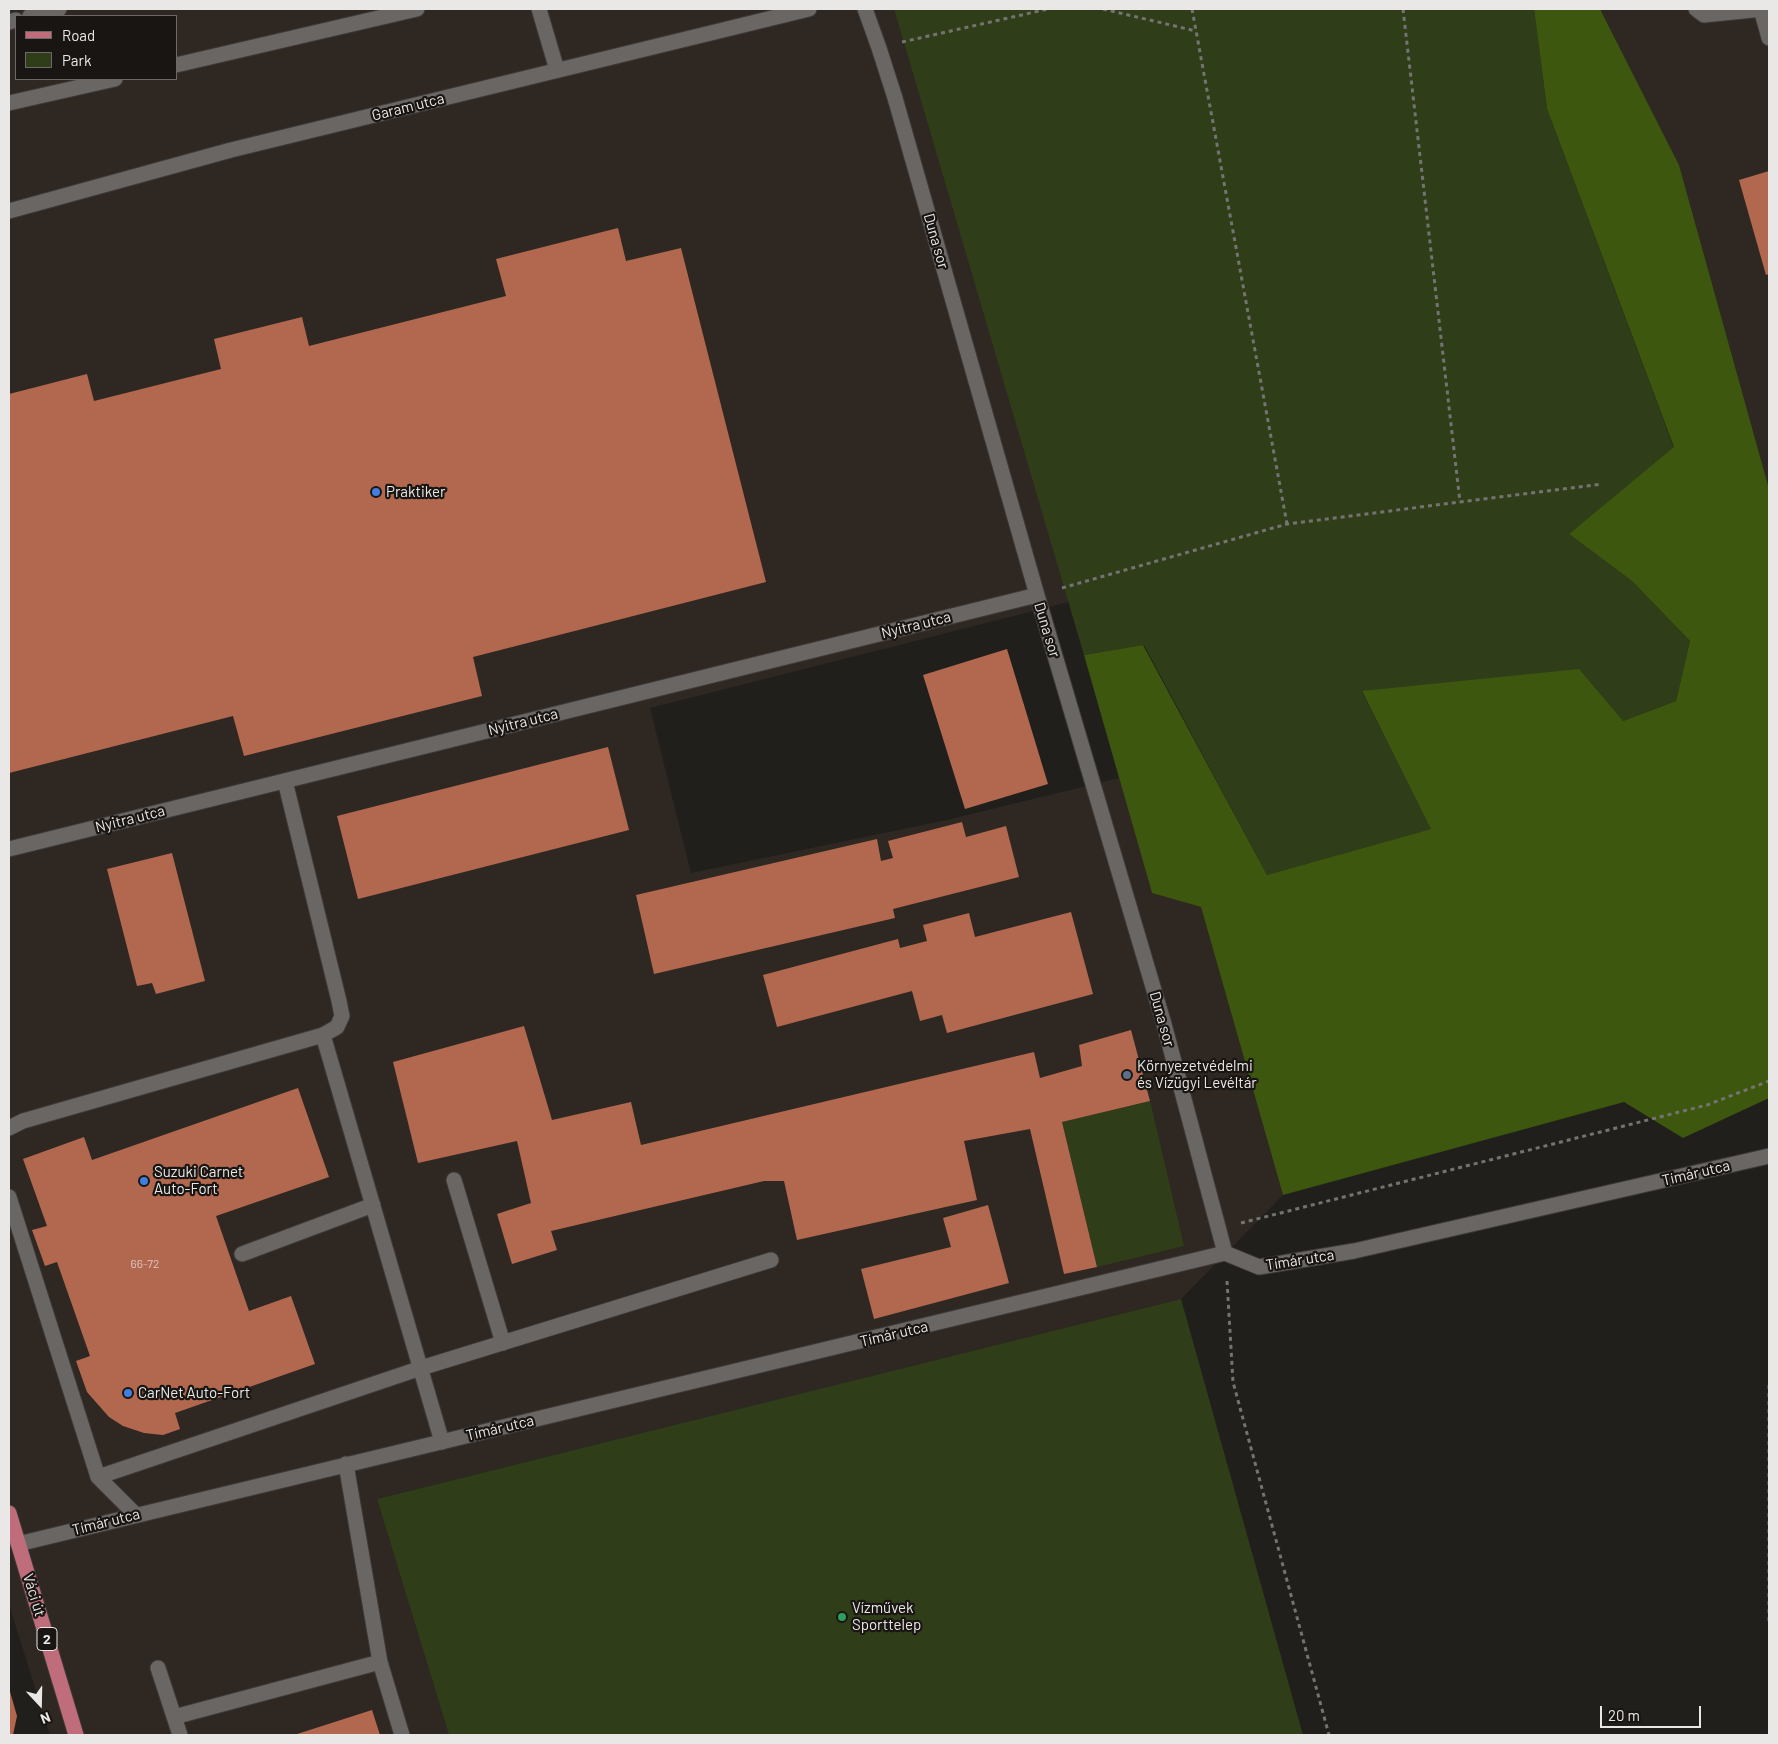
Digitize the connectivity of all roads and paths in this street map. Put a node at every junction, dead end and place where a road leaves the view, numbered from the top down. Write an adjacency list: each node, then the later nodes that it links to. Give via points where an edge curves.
1 (59, 9): 12 (street)
2 (416, 9): 16 (street)
3 (539, 9): 17 (street)
4 (809, 9): 17 (street, Garam utca)
5 (864, 9): 15 (street, Duna sor)
6 (1048, 9): 15 (path)
7 (1103, 9): 13 (path)
8 (1192, 9): 13 (path)
9 (1403, 9): 22 (path)
10 (1696, 9): 11 (street, via 1704,15)
11 (1762, 9): 14 (street)
12 (34, 15)
13 (1196, 31): 23 (path)
14 (1769, 38)
15 (879, 48): 24 (street, Duna sor)
16 (178, 65)
17 (557, 70): 20 (street, Garam utca, via 231,150)
18 (111, 80): 19 (street)
19 (9, 104)
20 (9, 211)
21 (1602, 484): 22 (path)
22 (1460, 502): 23 (path)
23 (1287, 524): 24 (path)
24 (1037, 596): 25 (street, Nyitra utca); 34 (street, Duna sor, via 1164,1024)
25 (285, 781): 26 (street, Nyitra utca); 27 (street, via 342,1016 337,1028)
26 (9, 849)
27 (323, 1035): 29 (street, via 23,1121); 33 (street)
28 (1769, 1081): 34 (path, via 1707,1105)
29 (9, 1128)
30 (1769, 1156): 35 (street, Tímár utca, via 1354,1252 1259,1267)
31 (454, 1180): 38 (street)
32 (9, 1197): 43 (street)
33 (373, 1205): 36 (street); 39 (street)
34 (1219, 1229): 35 (street, Duna sor)
35 (1226, 1253): 41 (street, Tímár utca); 54 (path, via 1233,1382)
36 (242, 1254)
37 (771, 1260): 38 (street)
38 (503, 1343): 39 (street)
39 (420, 1368): 41 (street); 43 (street)
40 (1769, 1385): 47 (path)
41 (442, 1442): 42 (street, Tímár utca)
42 (346, 1464): 45 (street, Tímár utca); 48 (street)
43 (98, 1477): 45 (street)
44 (9, 1513): 46 (main road, Váci út / 2)
45 (135, 1514): 46 (street, Tímár utca)
46 (18, 1544): 51 (main road, Váci út / 2)
47 (1769, 1621)
48 (380, 1662): 50 (street); 53 (street)
49 (158, 1668): 50 (street)
50 (174, 1717): 52 (street)
51 (76, 1735)
52 (180, 1735)
53 (402, 1735)
54 (1329, 1735)

